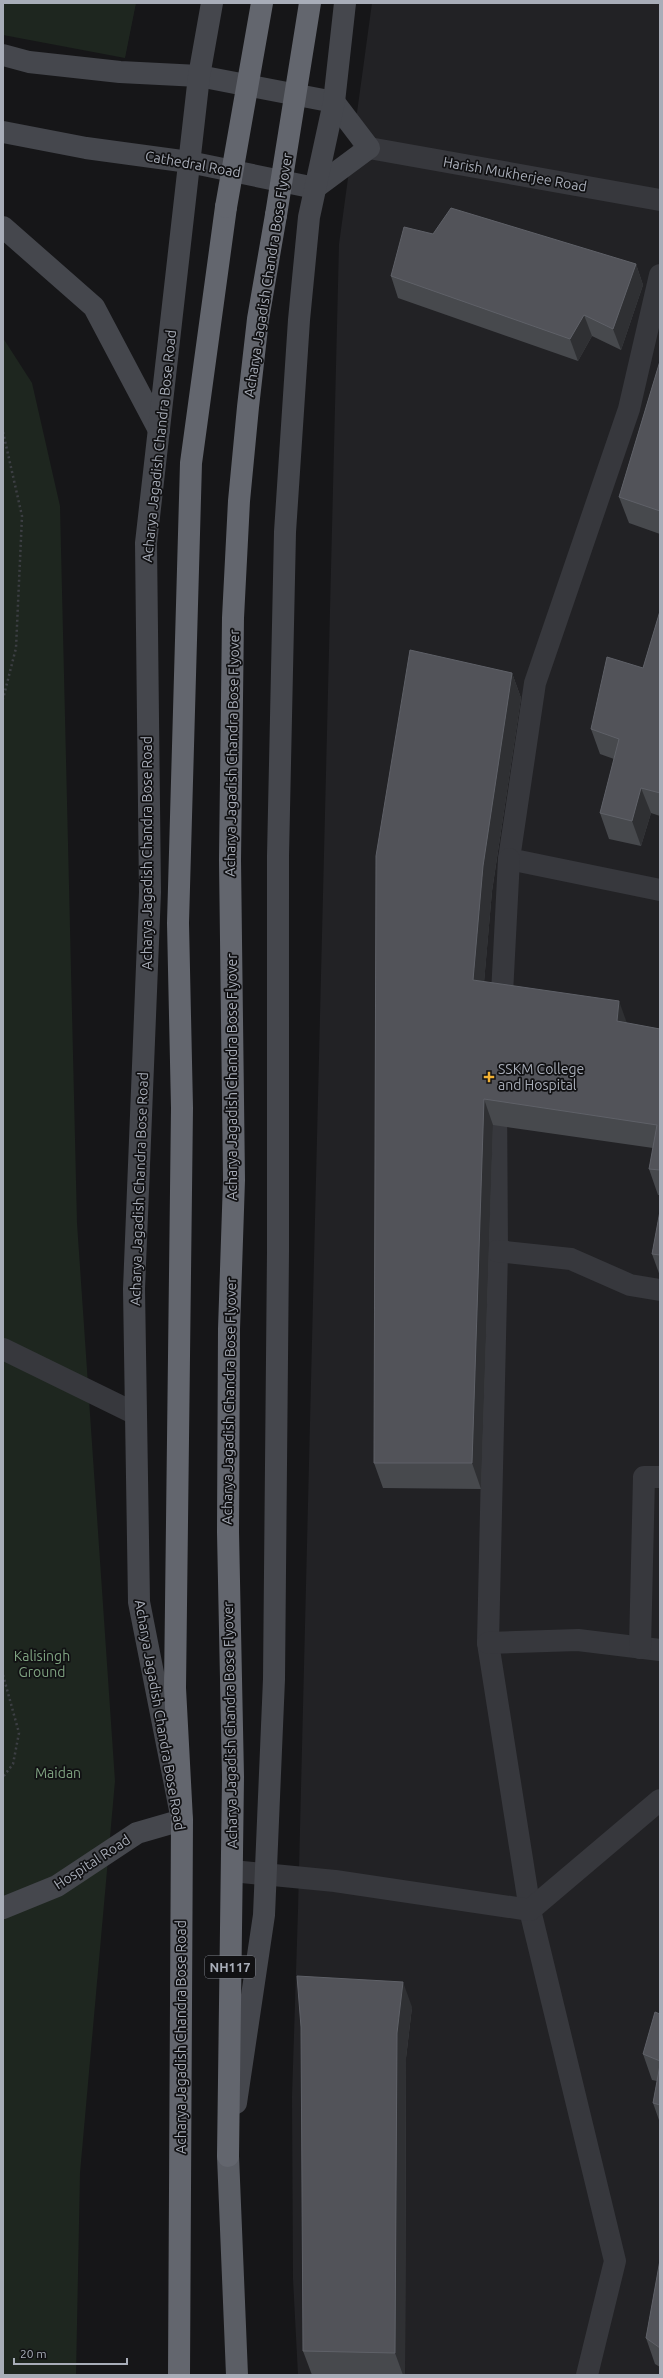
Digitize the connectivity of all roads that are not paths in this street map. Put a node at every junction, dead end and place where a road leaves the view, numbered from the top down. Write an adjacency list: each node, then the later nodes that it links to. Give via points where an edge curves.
1 (212, 3): 6 (main road, Acharya Jagadish Chandra Bose Road)
2 (262, 3): 28 (highway, bridge, via 226,207 191,463 178,922 182,1108 175,1688)
3 (310, 3): 29 (highway, Acharya Jagadish Chandra Bose Flyover / NH117, bridge, via 258,319 239,500 231,737 234,1180 229,1329 228,1532)
4 (345, 3): 7 (main road)
5 (3, 55): 6 (main road, via 36,63 120,72)
6 (198, 76): 7 (main road); 10 (main road, Acharya Jagadish Chandra Bose Road)
7 (334, 102): 9 (main road); 11 (main road)
8 (3, 132): 10 (main road, Cathedral Road, via 86,148)
9 (369, 148): 11 (main road); 12 (street, Harish Mukherjee Road)
10 (189, 162): 11 (main road, Cathedral Road); 15 (main road, Acharya Jagadish Chandra Bose Road)
11 (315, 188): 30 (main road, via 309,217 299,320 285,532 278,856 274,1679)
12 (660, 200)
13 (3, 227): 15 (main road, via 94,307)
14 (660, 275): 16 (street, via 629,409 535,683)
15 (159, 430): 23 (main road, Acharya Jagadish Chandra Bose Road, via 146,543 150,892 134,1289)
16 (509, 859): 17 (street); 18 (street)
17 (660, 890)
18 (499, 1037)
19 (497, 1076): 20 (street, via 495,1114)
20 (498, 1251): 21 (street, via 571,1259 630,1285); 25 (street)
21 (660, 1290)
22 (3, 1349): 23 (street)
23 (136, 1414): 28 (main road, Acharya Jagadish Chandra Bose Road, via 139,1602)
24 (660, 1476): 26 (street, via 644,1476)
25 (488, 1643): 26 (street, via 578,1640); 32 (street)
26 (650, 1649)
27 (660, 1800): 32 (street)
28 (182, 1820): 31 (main road, Hospital Road, via 137,1833 57,1886); 34 (highway, Acharya Jagadish Chandra Bose Road)
29 (232, 1871): 30 (street); 33 (highway, Acharya Jagadish Chandra Bose Flyover / NH117)
30 (266, 1875): 32 (street, via 335,1881); 33 (main road, via 264,1915)
31 (3, 1908)
32 (530, 1910): 36 (street, via 615,2261)
33 (228, 2156): 35 (highway, NH117)
34 (179, 2375)
35 (237, 2375)
36 (587, 2375)

